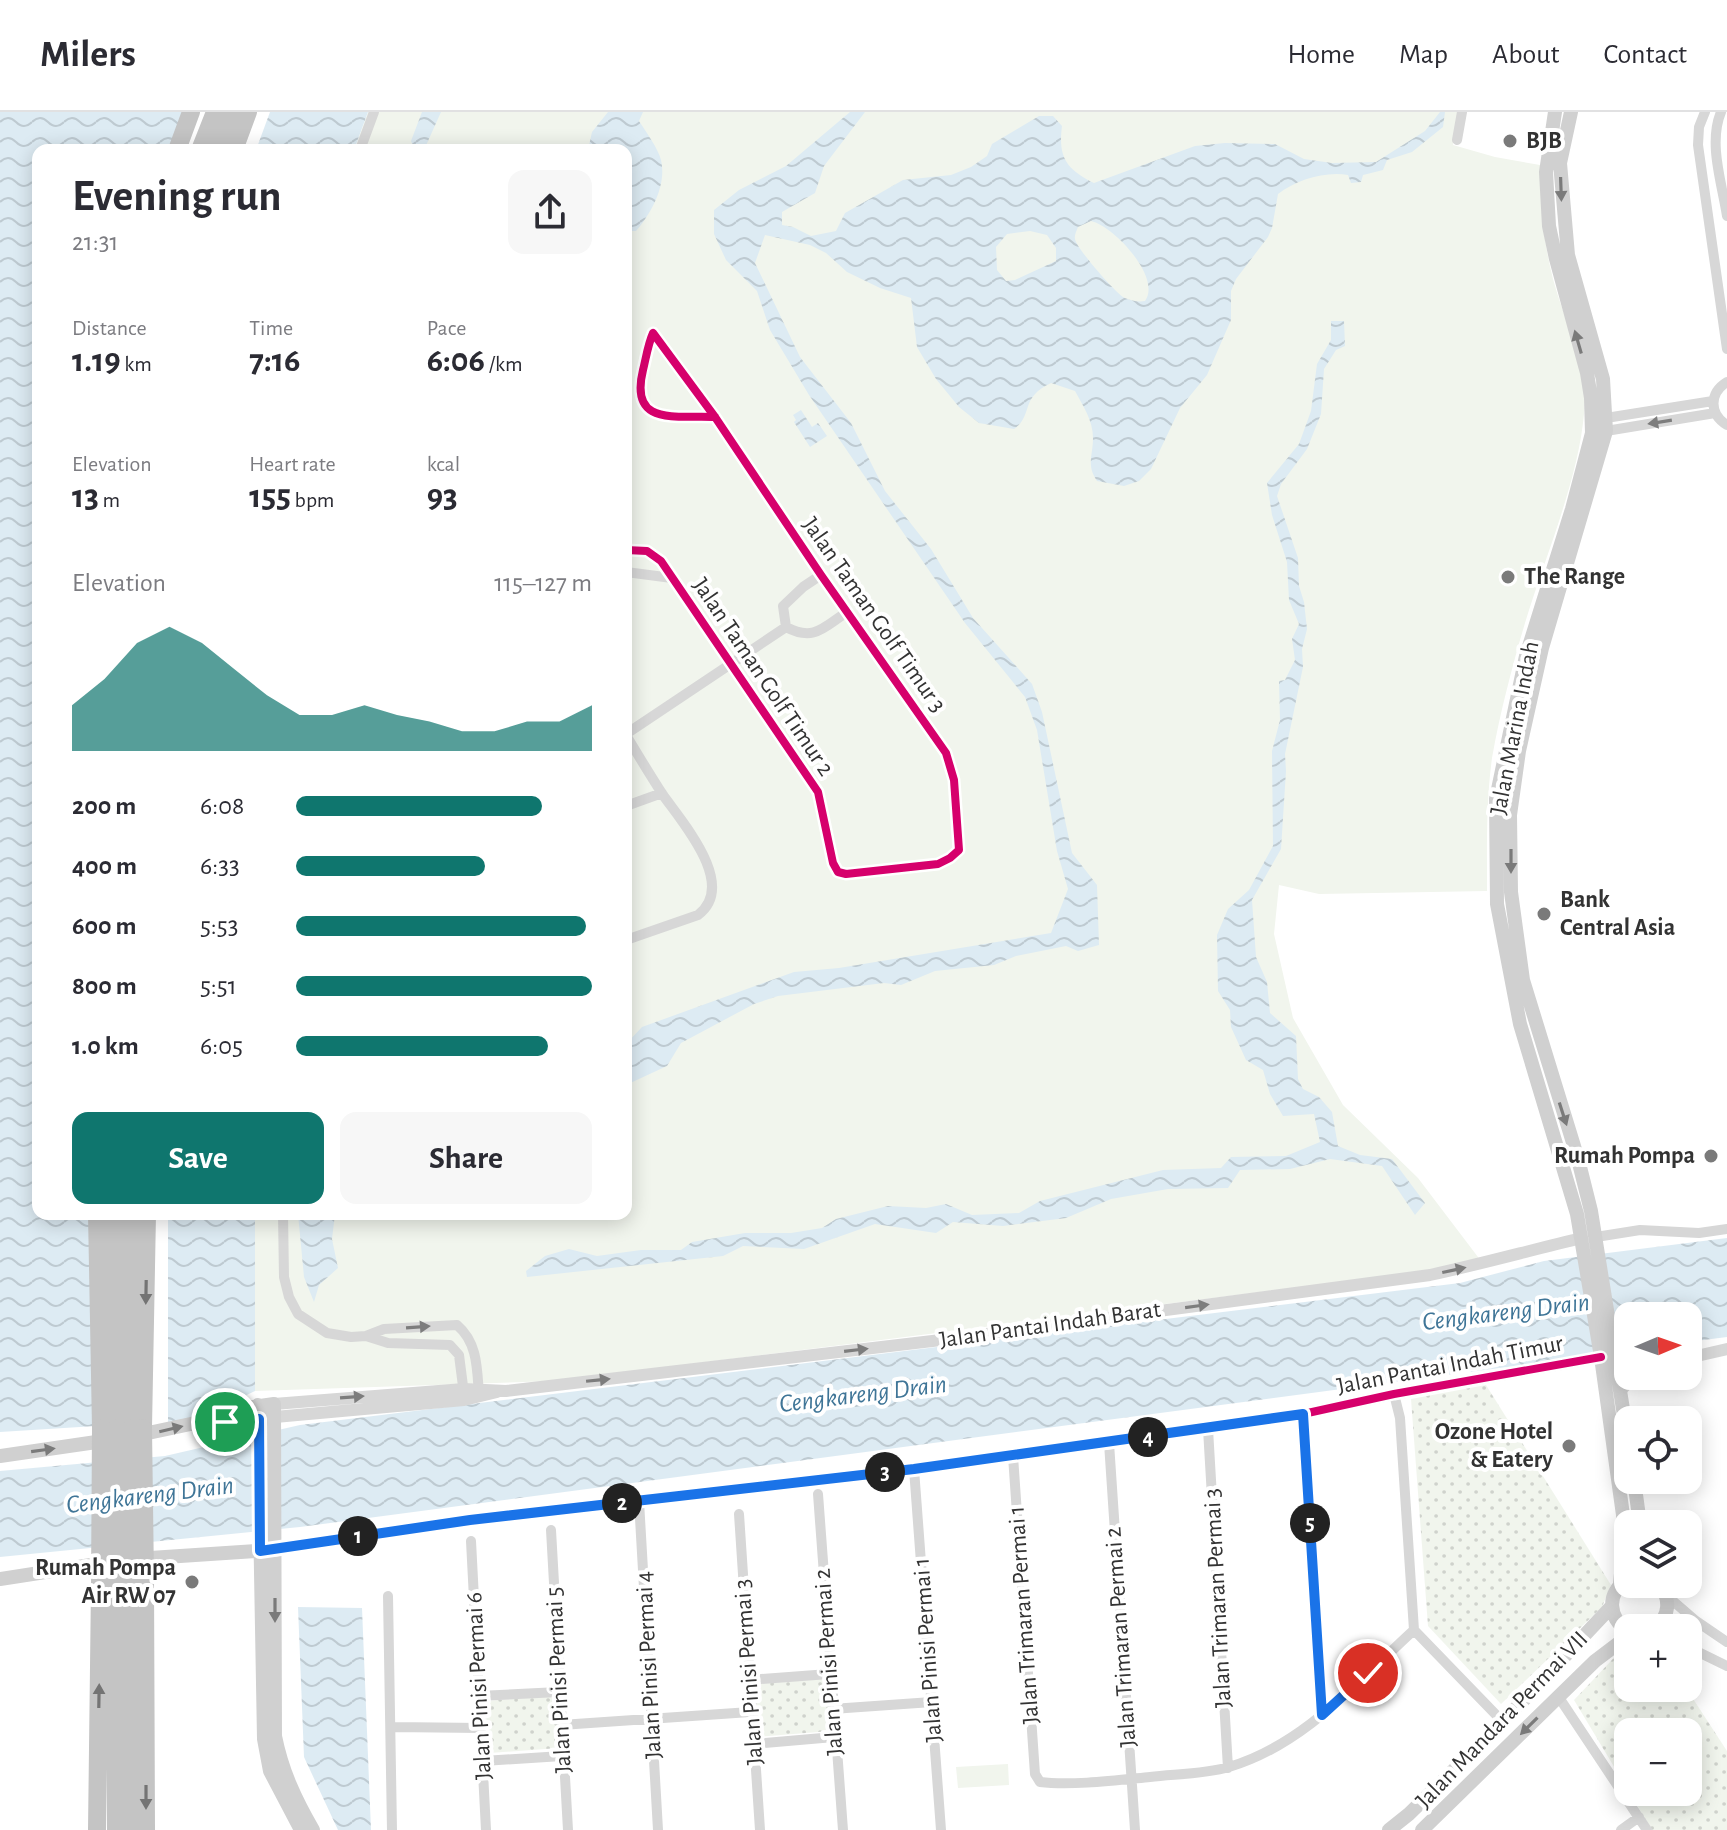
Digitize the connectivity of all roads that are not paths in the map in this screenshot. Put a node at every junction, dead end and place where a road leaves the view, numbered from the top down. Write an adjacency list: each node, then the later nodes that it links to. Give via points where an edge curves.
1 (191, 112): 12 (highway)
2 (215, 112): 13 (highway)
3 (232, 112): 14 (highway)
4 (248, 112): 15 (highway)
5 (374, 112): 16 (street)
6 (1462, 112): 11 (street)
7 (1555, 112): 25 (main road, Jalan Marina Indah, one-way to 7, via 1549,226 1546,172)
8 (1571, 112): 25 (main road, Jalan Marina Indah, one-way to 25, via 1560,163 1566,242 1603,379)
9 (1705, 112): 19 (street, via 1698,145)
10 (1721, 112): 17 (street, via 1715,142)
11 (1457, 140)
12 (179, 144)
13 (202, 144)
14 (220, 144)
15 (236, 144)
16 (362, 144)
17 (1725, 196): 18 (street)
18 (1727, 216)
19 (1727, 349)
20 (1727, 382): 21 (street)
21 (1713, 401): 22 (street); 25 (street)
22 (1715, 413): 24 (street); 25 (street, one-way to 25)
23 (715, 417): 23 (street, Jalan Taman Golf Timur 3, via 654,413 643,406 640,383 653,333); 28 (street, Jalan Taman Golf Timur 3)
24 (1727, 425)
25 (1602, 427): 45 (main road, Jalan Marina Indah, via 1526,656 1496,799 1497,904)
26 (632, 550): 29 (street, Jalan Taman Golf Timur 2, via 647,551)
27 (632, 573): 29 (street, Jalan Taman Golf Timur 2)
28 (821, 575): 30 (street, Jalan Taman Golf Timur 3); 31 (street, via 783,606)
29 (672, 578): 32 (street, Jalan Taman Golf Timur 2)
30 (847, 612): 31 (street, via 815,633 801,635); 37 (street, Jalan Taman Golf Timur 3, via 946,753 954,780)
31 (786, 627): 32 (street)
32 (730, 665): 33 (street); 37 (street, Jalan Taman Golf Timur 2, via 818,792 838,872 938,864)
33 (632, 731)
34 (632, 745): 35 (street)
35 (662, 793): 36 (street); 38 (street, via 704,851 713,893 698,915)
36 (632, 804)
37 (959, 850)
38 (632, 938)
39 (98, 1220): 58 (highway)
40 (115, 1220): 58 (highway)
41 (130, 1220): 58 (highway)
42 (146, 1220): 58 (highway, one-way to 58)
43 (283, 1220): 46 (street, via 284,1277 298,1314 327,1333)
44 (1727, 1229): 45 (street, via 1640,1230)
45 (1590, 1244): 49 (main road, Jalan Marina Indah); 51 (street, Jalan Pantai Indah Barat, one-way to 45, via 941,1340 1430,1275 1508,1255)
46 (366, 1336): 51 (street, one-way to 51, via 384,1329 457,1325 468,1334 475,1353); 52 (street, via 388,1343 450,1345 459,1355)
47 (1727, 1349): 48 (street)
48 (1702, 1355)
49 (1612, 1360): 50 (main road, Jalan Marina Indah); 53 (street, Jalan Pantai Indah Timur); 66 (main road, Jalan Marina Indah)
50 (1620, 1391): 54 (main road, Jalan Marina Indah)
51 (479, 1393): 52 (street, Jalan Pantai Indah Barat)
52 (464, 1394): 56 (street, Jalan Pantai Indah Barat)
53 (1394, 1394): 55 (street, Jalan Pantai Indah Timur); 80 (street)
54 (1622, 1406)
55 (1303, 1414): 59 (street, Jalan Pantai Indah Timur); 93 (street)
56 (275, 1416): 57 (main road, Jalan Pantai Indah Barat); 70 (main road, via 275,1532)
57 (259, 1418): 61 (main road, Jalan Pantai Indah Barat, one-way to 57, via 200,1422); 70 (main road)
58 (123, 1428): 74 (highway, bridge); 74 (highway, bridge)
59 (1208, 1429): 60 (street, Jalan Pantai Indah Timur); 103 (street, Jalan Trimaran Permai 3)
60 (1109, 1443): 62 (street, Jalan Pantai Indah Timur); 104 (street, Jalan Trimaran Permai 2)
61 (0, 1456)
62 (1013, 1456): 63 (street, Jalan Pantai Indah Timur); 104 (street, Jalan Trimaran Permai 1, via 1035,1774 1046,1783)
63 (914, 1469): 65 (street, Jalan Pantai Indah Timur); 90 (street, Jalan Pinisi Permai 1)
64 (818, 1494): 85 (street, Jalan Pinisi Permai 2)
65 (639, 1501): 70 (street, Jalan Pantai Indah Timur); 94 (street, Jalan Pinisi Permai 4)
66 (1623, 1510)
67 (739, 1514): 86 (street, Jalan Pinisi Permai 3)
68 (551, 1530): 87 (street, Jalan Pinisi Permai 5)
69 (471, 1541): 88 (street, Jalan Pinisi Permai 6)
70 (265, 1545): 71 (main road, Jalan Pantai Indah Timur); 72 (main road); 111 (main road, one-way to 111, via 275,1736 281,1768)
71 (217, 1553): 72 (main road, Jalan Pantai Indah Timur); 73 (main road, Jalan Pantai Indah Timur)
72 (260, 1570): 110 (main road, via 264,1739 270,1771)
73 (0, 1579)
74 (123, 1582): 106 (highway, one-way to 74); 107 (highway); 108 (highway); 109 (highway, one-way to 109)
75 (1614, 1595): 78 (main road, Jalan Marina Indah)
76 (388, 1596): 97 (street)
77 (1672, 1598): 81 (street)
78 (1611, 1607): 79 (main road); 95 (main road, Jalan Mandara Permai VII)
79 (1614, 1614)
80 (1414, 1630): 93 (street); 95 (street)
81 (1727, 1642)
82 (1614, 1645): 89 (main road, Jalan Mandara Permai VII)
83 (1702, 1654): 84 (street)
84 (1727, 1666)
85 (829, 1674): 86 (street); 91 (street, Jalan Pinisi Permai 2)
86 (748, 1680): 92 (street, Jalan Pinisi Permai 3)
87 (559, 1692): 88 (street); 96 (street, Jalan Pinisi Permai 5)
88 (479, 1696): 98 (street, Jalan Pinisi Permai 6)
89 (1558, 1696): 105 (street); 121 (main road, Jalan Mandara Permai VII, one-way to 121)
90 (932, 1702): 91 (street); 118 (street, Jalan Pinisi Permai 1)
91 (832, 1709): 99 (street, Jalan Pinisi Permai 2)
92 (750, 1712): 94 (street); 100 (street, Jalan Pinisi Permai 3)
93 (1322, 1715): 103 (street, via 1287,1742)
94 (651, 1717): 96 (street); 115 (street, Jalan Pinisi Permai 4)
95 (1503, 1722): 120 (main road, Jalan Mandara Permai VII)
96 (561, 1725): 101 (street, Jalan Pinisi Permai 5)
97 (392, 1727): 98 (street); 112 (street)
98 (481, 1728): 102 (street, Jalan Pinisi Permai 6)
99 (834, 1737): 100 (street); 117 (street, Jalan Pinisi Permai 2)
100 (753, 1744): 116 (street, Jalan Pinisi Permai 3)
101 (562, 1756): 102 (street); 114 (street, Jalan Pinisi Permai 5)
102 (483, 1761): 113 (street, Jalan Pinisi Permai 6)
103 (1228, 1768): 104 (street)
104 (1131, 1779): 119 (street, Jalan Trimaran Permai 2)
105 (1639, 1817): 122 (street); 123 (street)
106 (97, 1830)
107 (116, 1830)
108 (131, 1830)
109 (146, 1830)
110 (301, 1830)
111 (313, 1830)
112 (392, 1830)
113 (486, 1830)
114 (568, 1830)
115 (658, 1830)
116 (760, 1830)
117 (843, 1830)
118 (941, 1830)
119 (1135, 1830)
120 (1389, 1830)
121 (1422, 1830)
122 (1621, 1830)
123 (1647, 1830)

